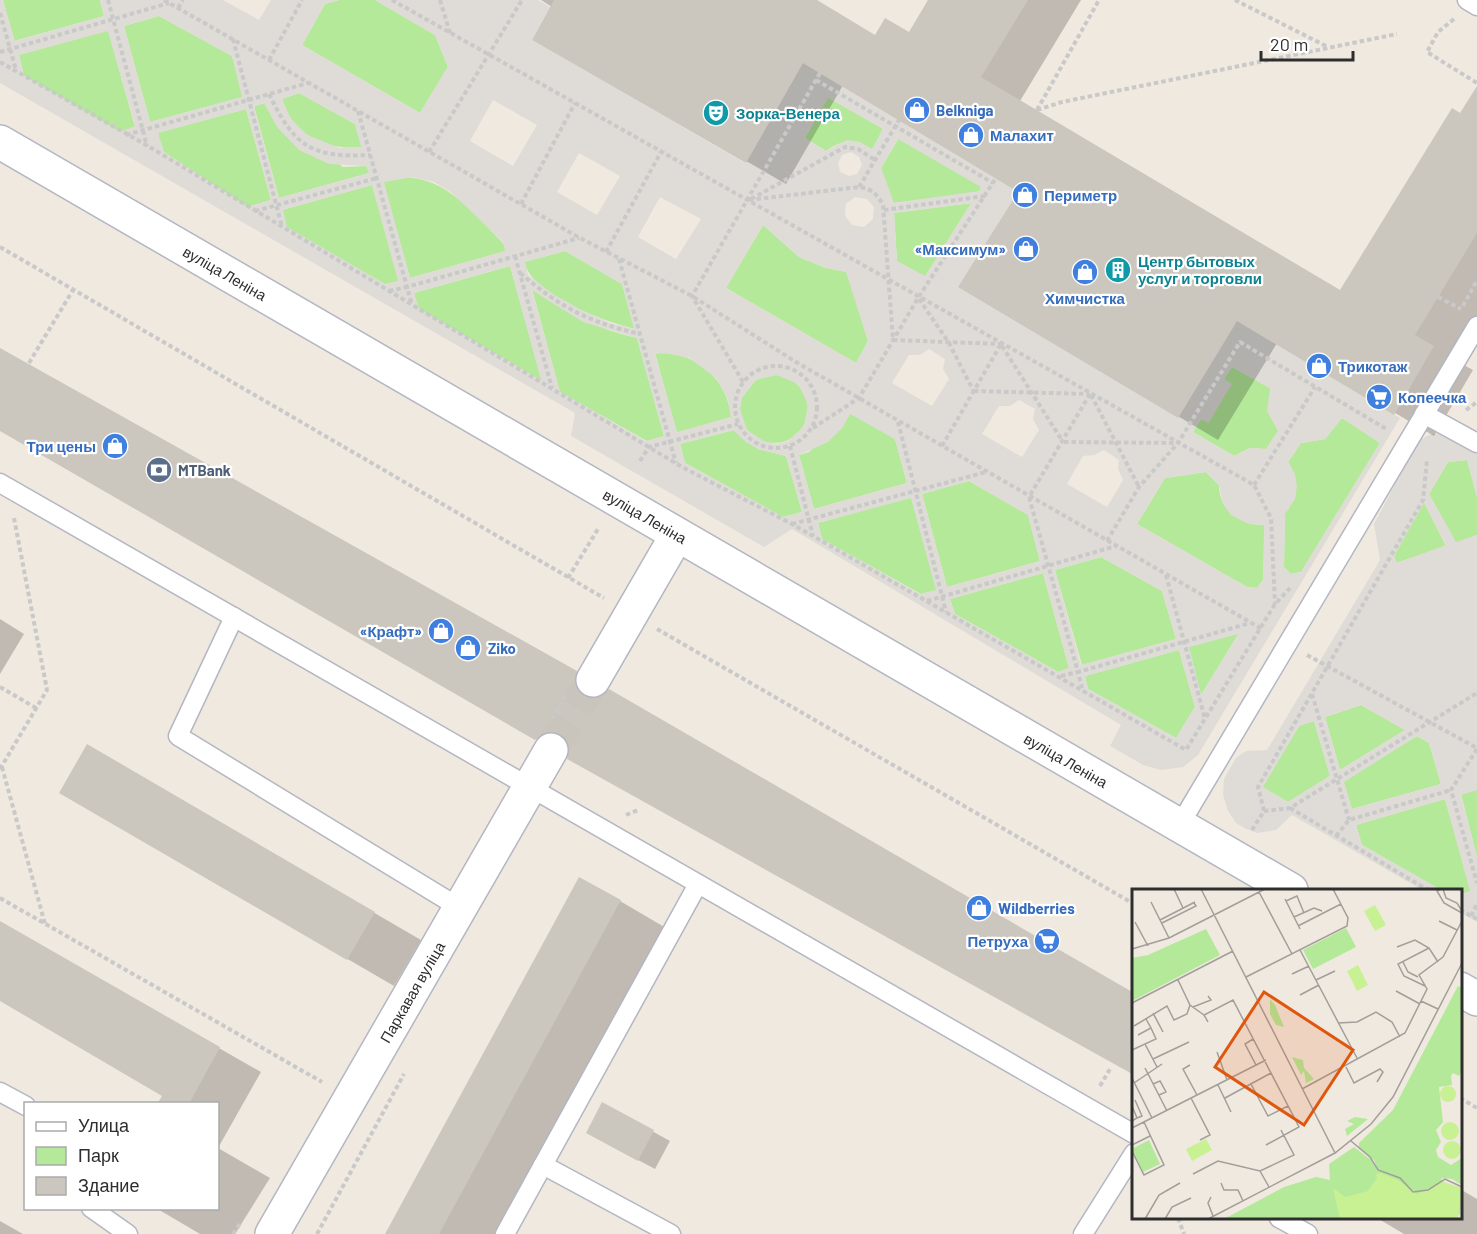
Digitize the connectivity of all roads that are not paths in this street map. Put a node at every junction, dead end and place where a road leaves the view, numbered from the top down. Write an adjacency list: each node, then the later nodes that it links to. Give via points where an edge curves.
1 (0, 142): 6 (main road, вуліца Леніна)
2 (1477, 326): 3 (lane)
3 (1424, 414): 4 (lane); 11 (lane)
4 (1477, 443)
5 (4, 485): 7 (lane)
6 (677, 535): 8 (main road); 11 (main road, вуліца Леніна)
7 (234, 617): 10 (lane); 14 (lane, via 178,736)
8 (593, 680)
9 (551, 750): 10 (main road, Паркавая вуліца)
10 (530, 787): 12 (lane); 14 (main road, Паркавая вуліца)
11 (1179, 826): 13 (main road, вуліца Леніна)
12 (698, 884): 19 (lane); 21 (lane)
13 (1287, 889)
14 (460, 908): 25 (main road, Паркавая вуліца)
15 (1462, 990): 16 (main road)
16 (1477, 999)
17 (0, 1092): 18 (lane)
18 (24, 1105)
19 (1132, 1133)
20 (1132, 1157): 28 (lane)
21 (543, 1165): 26 (lane); 27 (lane)
22 (92, 1210): 24 (lane)
23 (1281, 1219): 29 (lane)
24 (128, 1234)
25 (272, 1234)
26 (505, 1234)
27 (671, 1234)
28 (1083, 1234)
29 (1308, 1234)

